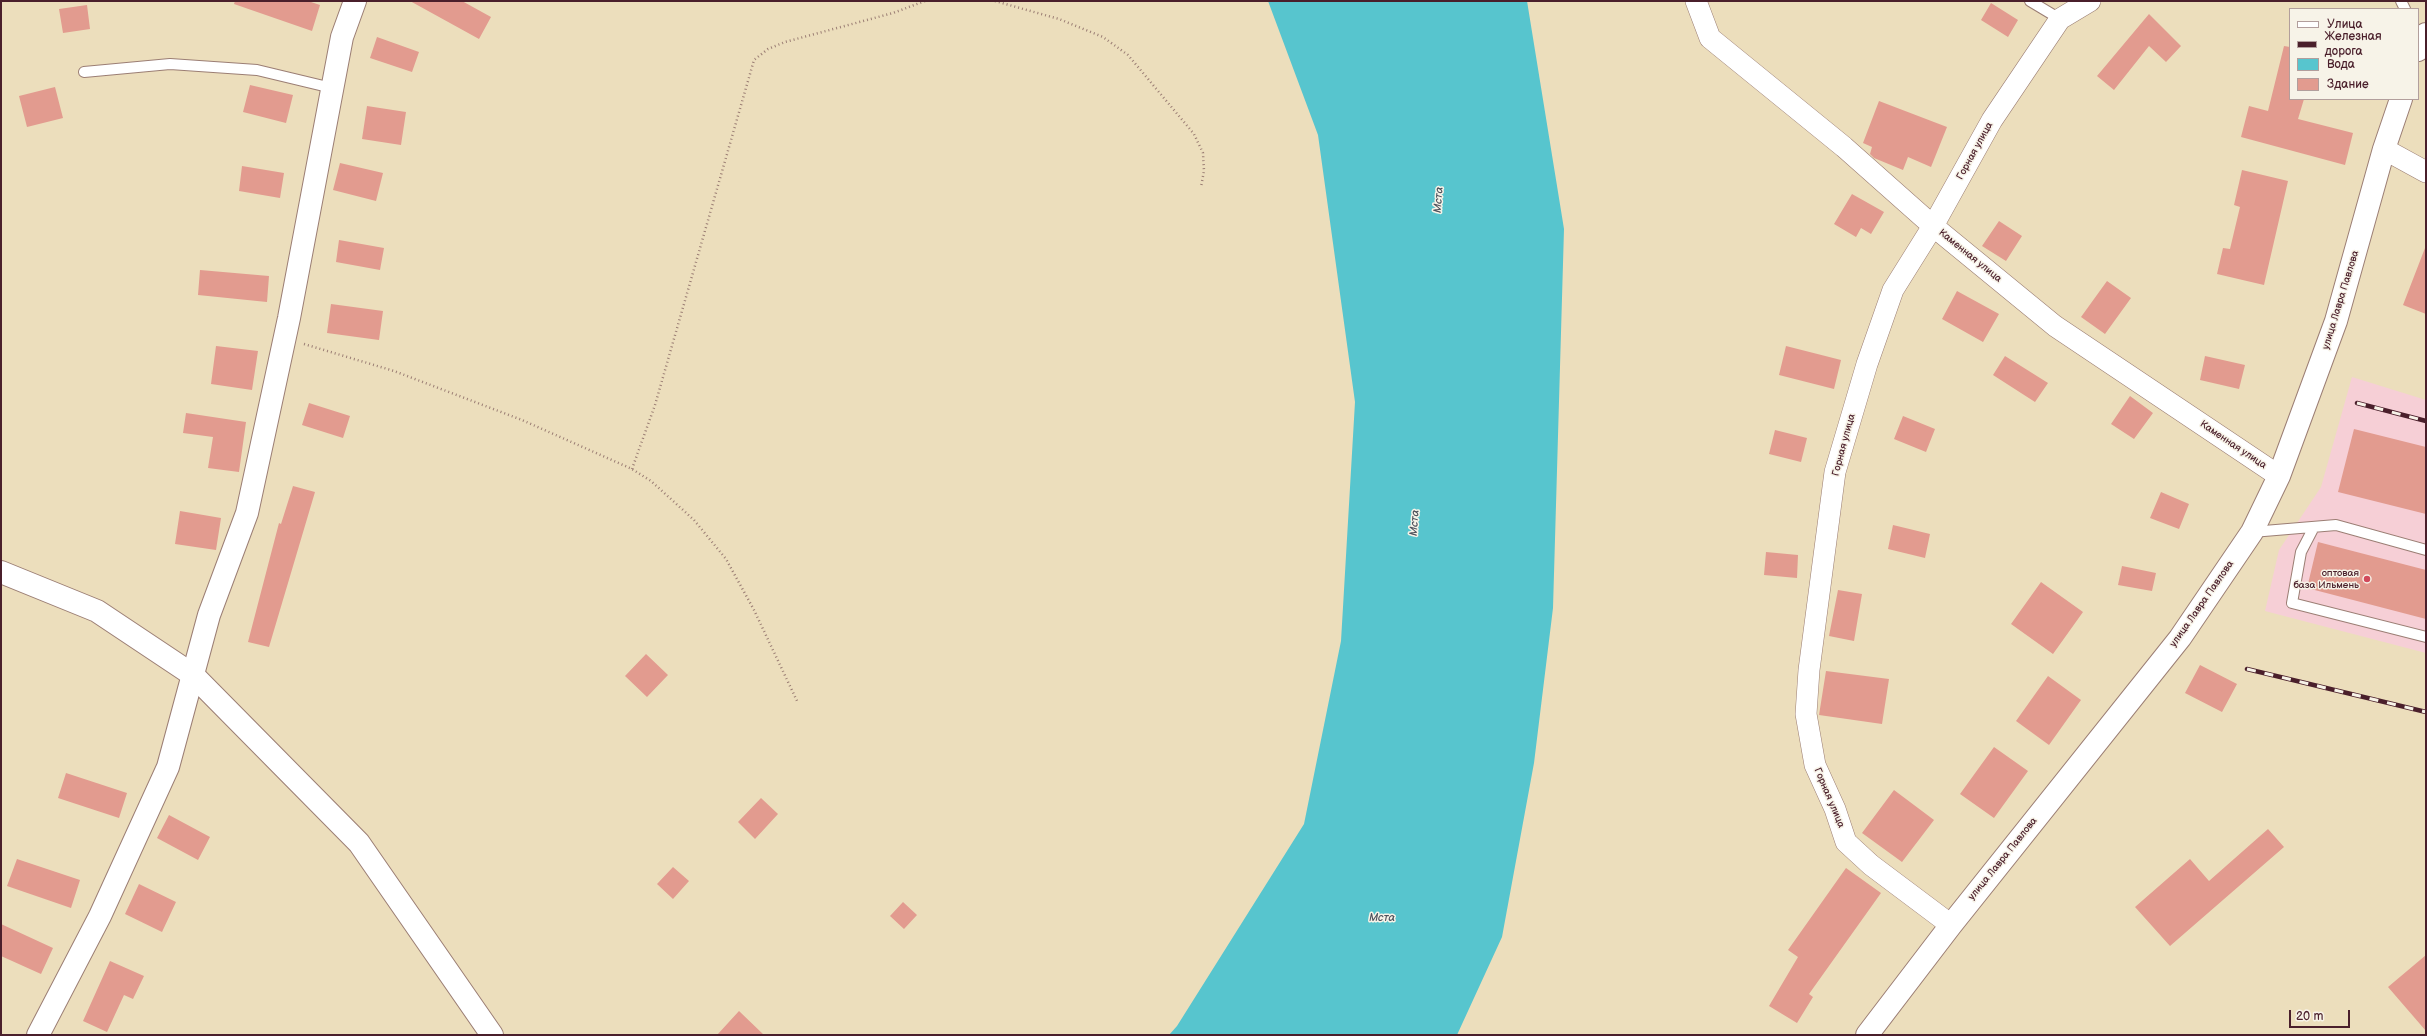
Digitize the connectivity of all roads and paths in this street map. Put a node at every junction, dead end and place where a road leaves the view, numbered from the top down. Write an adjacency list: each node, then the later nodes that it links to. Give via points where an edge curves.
1 (355, 1): 9 (main road, via 342,37)
2 (925, 1): 16 (path, via 878,18 785,42 768,49 754,60 655,405)
3 (995, 1): 13 (path, via 1059,19 1103,37 1128,55 1194,134 1203,154 1204,171)
4 (1696, 1): 14 (street, Каменная улица, via 1710,38 1844,147)
5 (2030, 1): 7 (lane)
6 (2090, 1): 7 (street, Горная улица)
7 (2060, 19): 14 (street, Горная улица, via 1992,120)
8 (84, 72): 9 (lane, via 178,65 256,70)
9 (332, 88): 15 (main road)
10 (2401, 100): 11 (main road, улица Лавра Павлова)
11 (2384, 149): 12 (street); 17 (main road, улица Лавра Павлова, via 2336,321)
12 (2426, 172)
13 (1201, 187)
14 (1933, 226): 17 (street, Каменная улица, via 2055,326); 25 (street, Горная улица, via 1893,290 1867,364 1835,472 1809,670 1806,714 1815,765 1836,809 1846,842 1871,865)
15 (285, 338): 16 (path, via 394,371 522,420); 23 (main road, via 247,513 210,615)
16 (632, 469): 24 (path, via 651,481 694,520 726,559 754,610)
17 (2279, 476): 19 (main road, улица Лавра Павлова)
18 (2314, 527): 19 (lane); 20 (lane, via 2336,526); 22 (lane, via 2301,552 2292,603)
19 (2252, 532): 25 (main road, улица Лавра Павлова, via 2180,638)
20 (2426, 550)
21 (1, 572): 23 (main road, via 97,611)
22 (2426, 637)
23 (193, 675): 26 (main road, via 168,767 100,916); 27 (main road, via 359,843)
24 (798, 703)
25 (1950, 925): 28 (main road, улица Лавра Павлова)
26 (38, 1035)
27 (492, 1035)
28 (1867, 1035)

